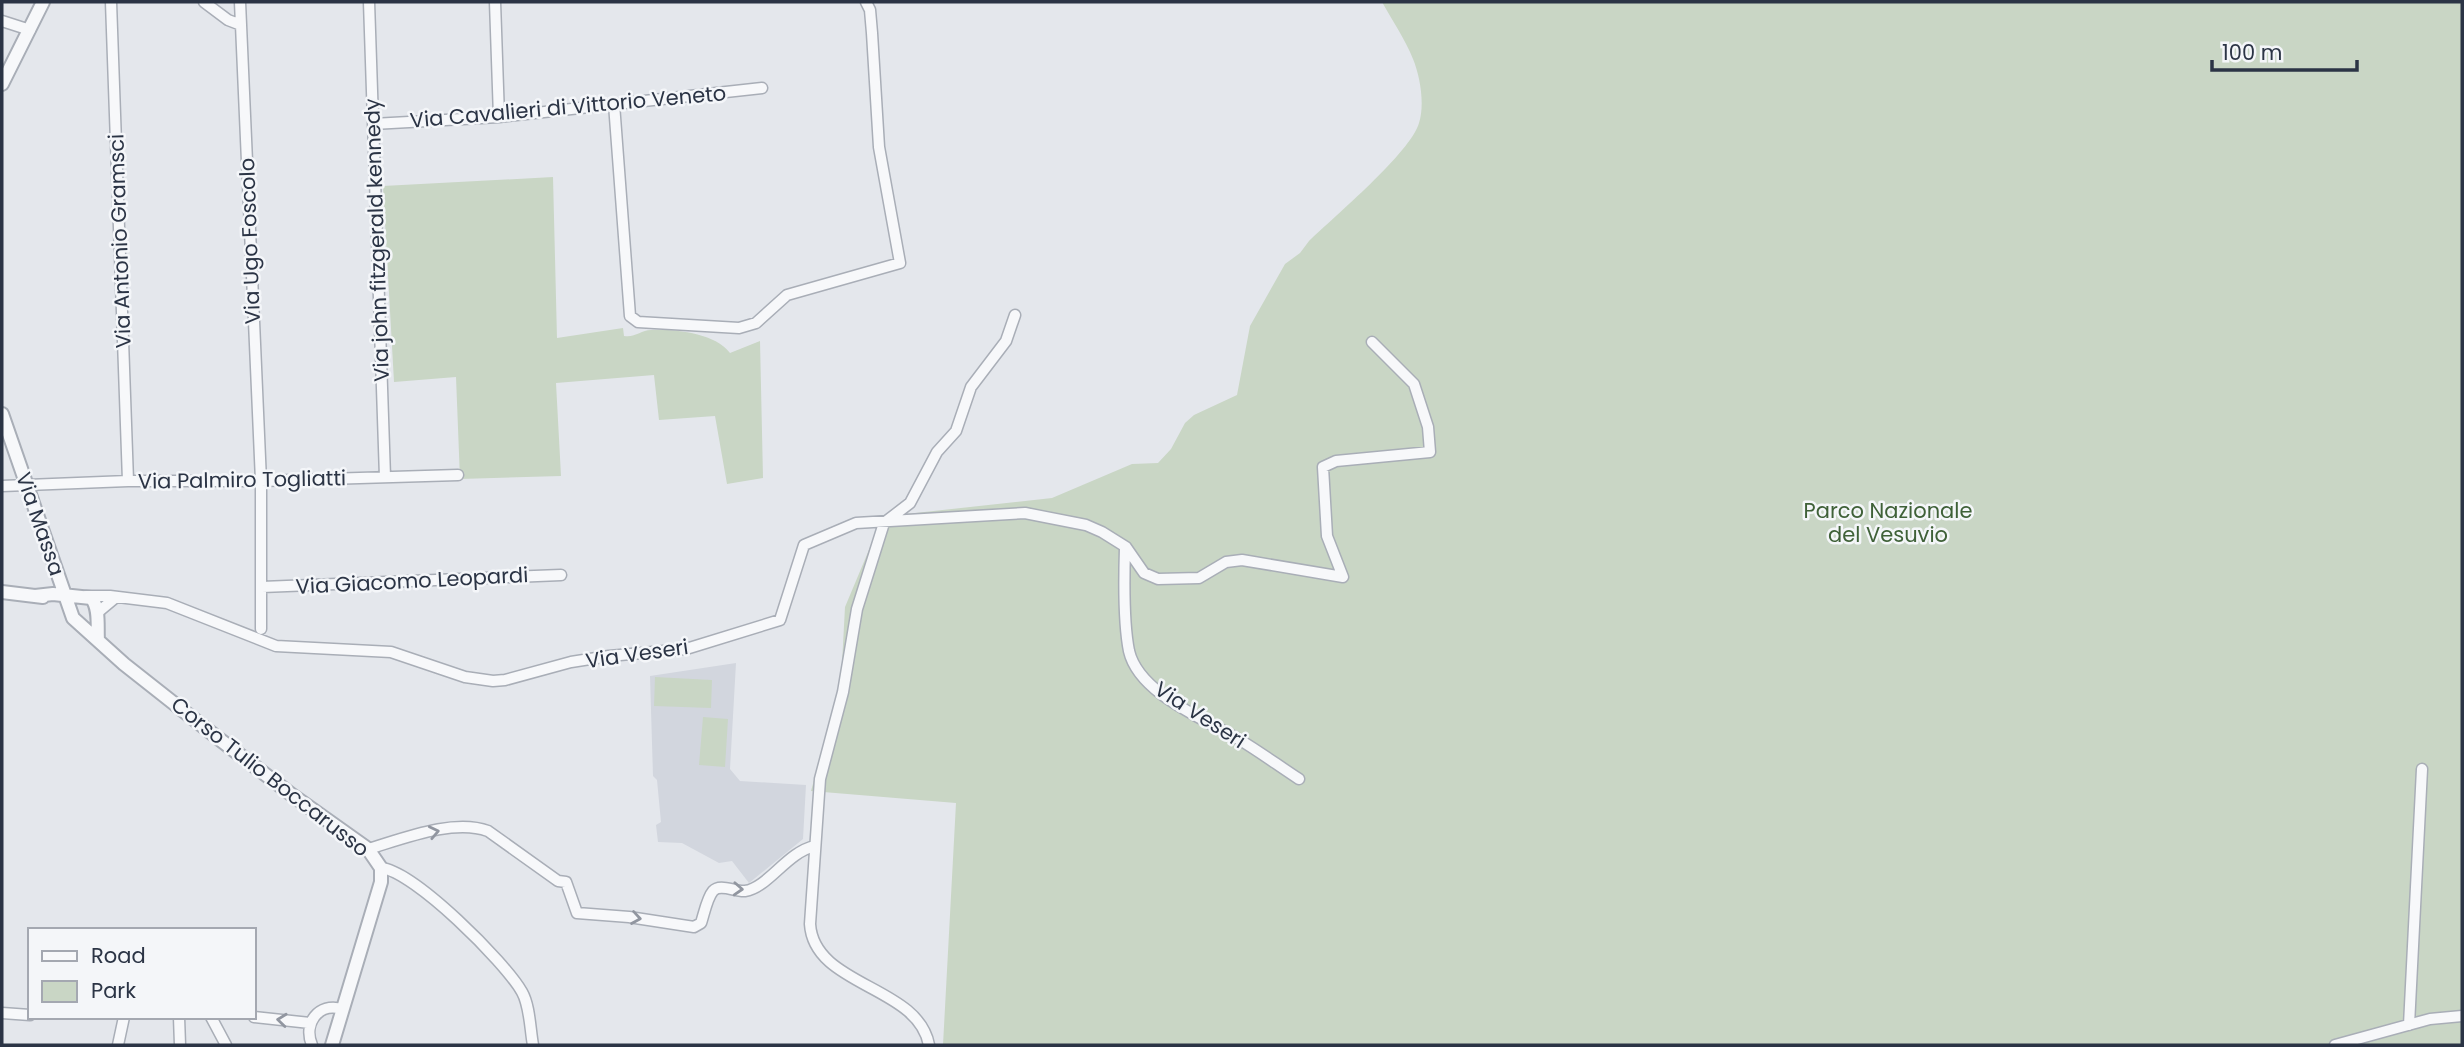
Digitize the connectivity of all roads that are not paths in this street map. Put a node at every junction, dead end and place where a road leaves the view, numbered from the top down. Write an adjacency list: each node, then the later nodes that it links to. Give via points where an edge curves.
1 (43, 2): 10 (street)
2 (111, 2): 21 (street, Via Antonio Gramsci)
3 (204, 2): 9 (street)
4 (240, 2): 9 (street, Via Ugo Foscolo)
5 (369, 2): 15 (street, Via john fitzgerald kennedy)
6 (495, 2): 14 (street)
7 (866, 2): 13 (street, via 879,147 900,263 787,295 756,323 739,328 638,322 630,316)
8 (2, 20): 10 (street)
9 (241, 25): 22 (street, Via Ugo Foscolo)
10 (30, 30): 11 (street)
11 (2, 85)
12 (762, 88): 13 (street, Via Cavalieri di Vittorio Veneto)
13 (614, 104): 14 (street, Via Cavalieri di Vittorio Veneto)
14 (499, 117): 15 (street, Via Cavalieri di Vittorio Veneto)
15 (373, 124): 20 (street, Via john fitzgerald kennedy)
16 (1015, 315): 25 (street, via 1006,341 971,387 956,431 937,452 910,503)
17 (1372, 342): 26 (street, Via Veseri, via 1414,384 1428,427 1430,452 1336,461 1323,467 1327,536 1343,577 1242,560 1226,562 1199,578 1158,579 1144,573)
18 (2, 414): 24 (street, Via Massa)
19 (458, 475): 20 (street, Via Palmiro Togliatti)
20 (385, 477): 22 (street, Via Palmiro Togliatti)
21 (128, 481): 22 (street, Via Palmiro Togliatti); 24 (street, Via Palmiro Togliatti)
22 (261, 481): 29 (street)
23 (2, 486): 24 (street, Via Palmiro Togliatti)
24 (27, 486): 27 (street, Via Massa)
25 (884, 523): 26 (street, Via Veseri, via 1025,513 1086,525); 34 (street, Via Veseri, via 856,523 804,545 780,620 686,649 571,663 505,680 465,677 391,652 276,646 167,603); 42 (street, via 857,609 843,692 820,779)
26 (1125, 547): 41 (street, Via Veseri, via 1129,652 1137,668 1157,691)
27 (57, 573): 31 (street, Via Massa); 32 (street)
28 (561, 575): 29 (street, Via Giacomo Leopardi)
29 (262, 587): 38 (street)
30 (2, 593): 32 (street)
31 (66, 595): 32 (street); 33 (street); 35 (street, Via Massa)
32 (35, 596): 35 (street)
33 (83, 596): 34 (street); 35 (street); 36 (street, via 95,601)
34 (115, 598): 36 (street)
35 (71, 609): 37 (street)
36 (97, 613): 37 (street, via 92,621); 39 (street)
37 (80, 622): 39 (street, Corso Tulio Boccarusso)
38 (261, 629)
39 (98, 640): 43 (street, Corso Tulio Boccarusso, via 214,735)
40 (2422, 769): 54 (street)
41 (1299, 779)
42 (815, 846): 43 (street, one-way to 42, via 461,826 478,827 566,882 578,913 694,927 701,923 712,892 757,887 794,855); 61 (street, via 810,924 814,945 829,962 916,1019)
43 (369, 849): 44 (street, Corso Tulio Boccarusso)
44 (381, 868): 45 (street, Corso Tulio Boccarusso, via 381,882); 60 (street, via 393,870 449,912 498,959 524,995)
45 (342, 1009): 53 (street, via 323,1010); 59 (street, Corso Tulio Boccarusso)
46 (2, 1013): 47 (street)
47 (28, 1015)
48 (2462, 1016): 54 (street)
49 (256, 1017): 53 (street, one-way to 49)
50 (124, 1019): 55 (street)
51 (179, 1019): 56 (street)
52 (212, 1019): 57 (street)
53 (310, 1023): 58 (street)
54 (2409, 1025): 62 (street)
55 (118, 1045)
56 (180, 1045)
57 (226, 1045)
58 (312, 1045)
59 (331, 1045)
60 (533, 1045)
61 (929, 1045)
62 (2335, 1045)

